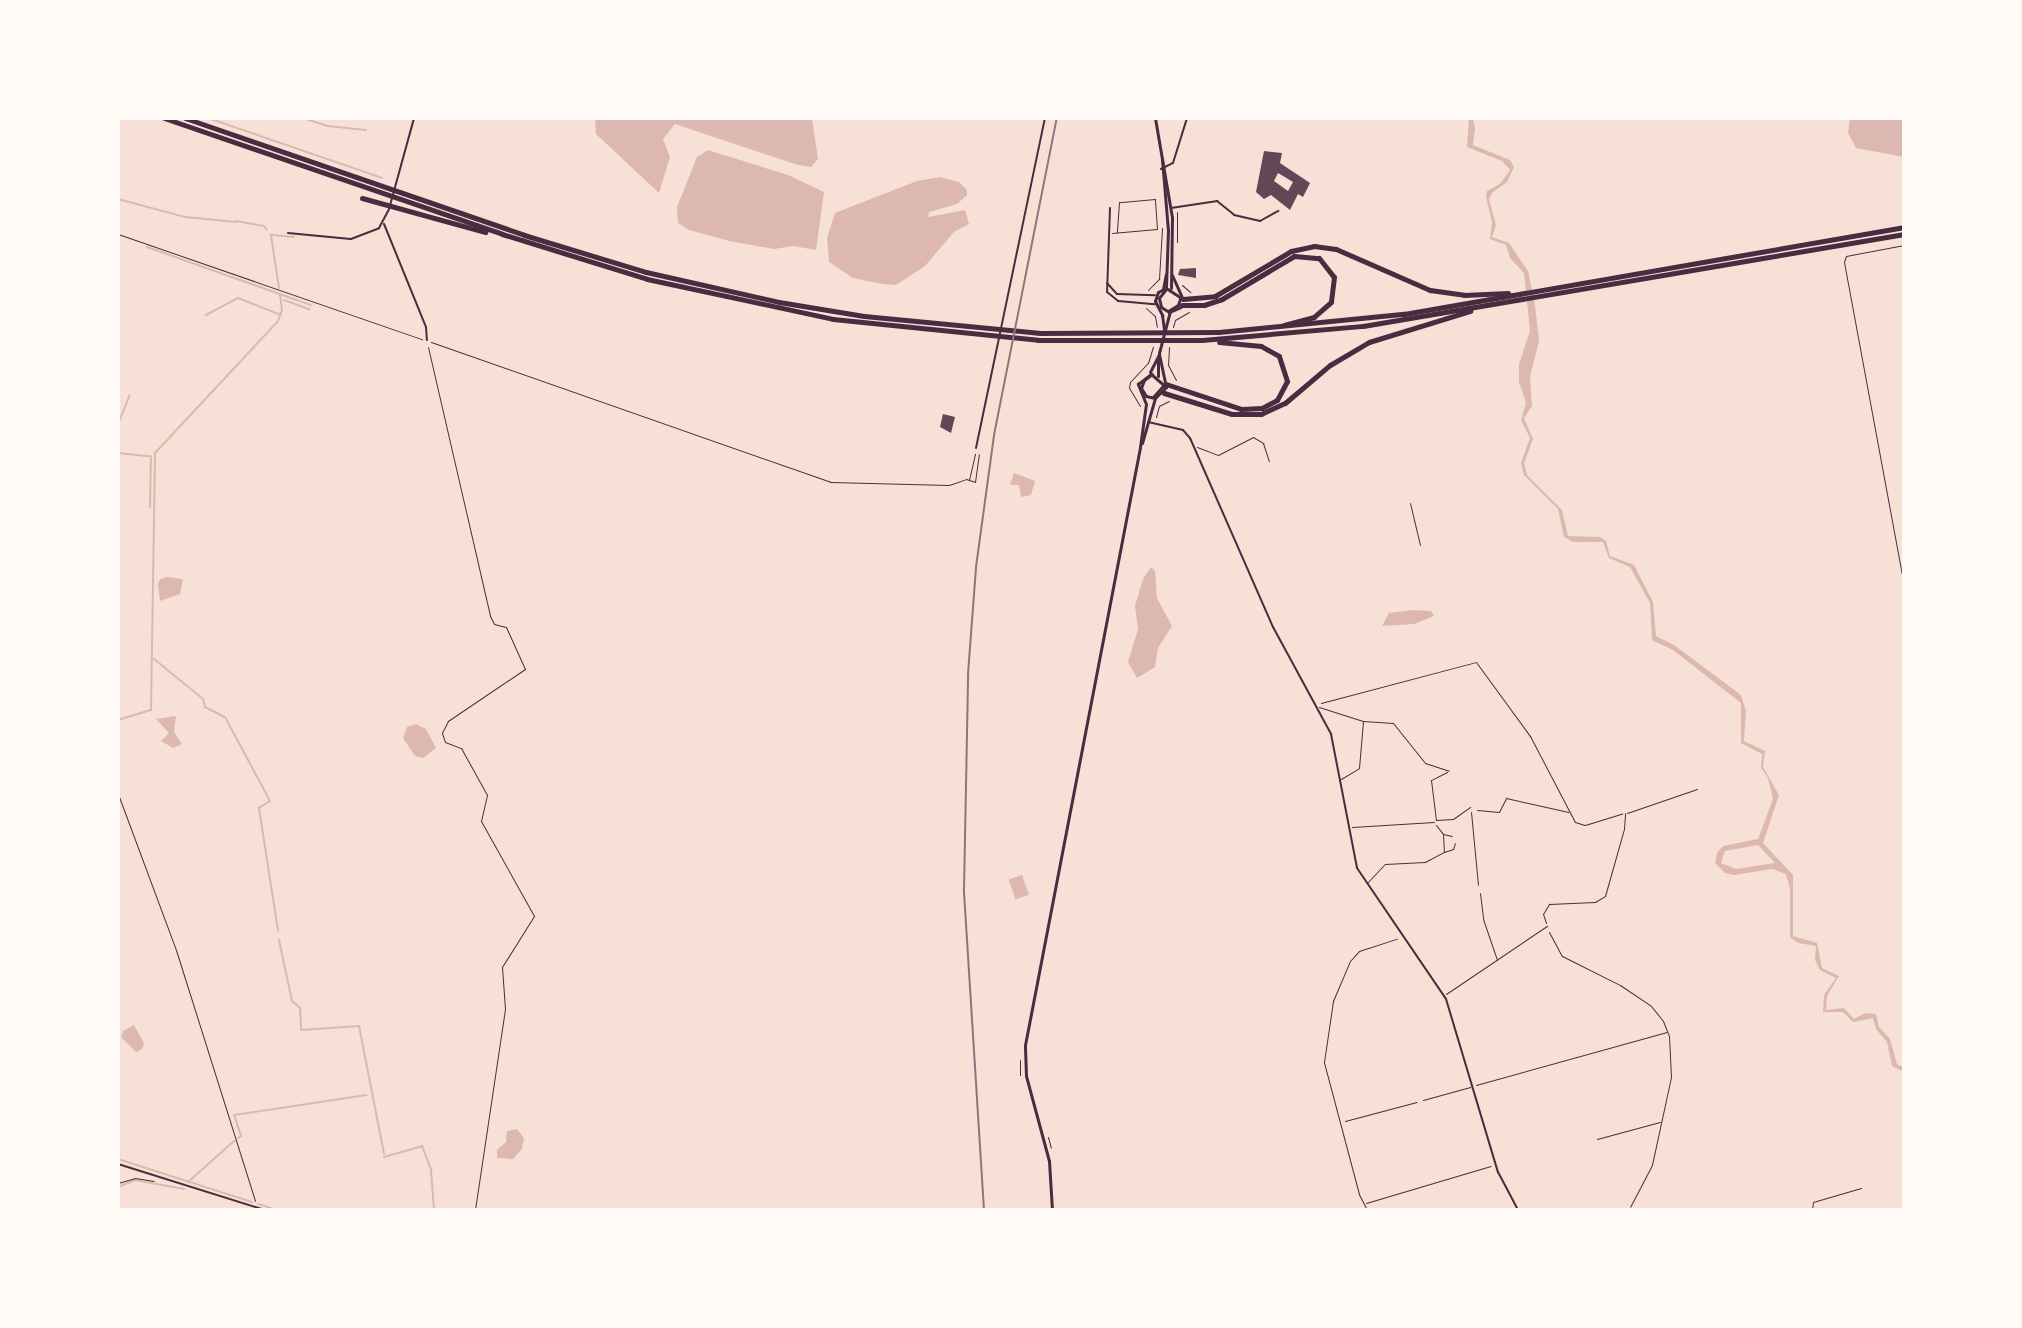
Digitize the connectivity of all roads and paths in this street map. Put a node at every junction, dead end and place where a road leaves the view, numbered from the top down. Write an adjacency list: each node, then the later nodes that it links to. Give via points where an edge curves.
1 (164, 118): 19 (highway)
2 (185, 118): 41 (highway, via 646,272 850,314)
3 (414, 118): 13 (street)
4 (1045, 118): 59 (street)
5 (1155, 118): 7 (main road)
6 (1187, 118): 7 (street, via 1177,154)
7 (1164, 169): 10 (main road)
8 (362, 198): 19 (highway)
9 (1110, 208): 17 (street)
10 (1169, 208): 11 (street, via 1217,201 1234,215 1260,221); 22 (main road)
11 (1278, 211)
12 (1163, 218): 27 (path, via 1159,279)
13 (384, 223): 16 (street, via 351,239); 45 (street, via 426,327)
14 (1904, 227): 29 (highway)
15 (1117, 232): 15 (lane, via 1158,227 1155,199 1119,202); 17 (lane)
16 (288, 233)
17 (1109, 233): 24 (street)
18 (118, 234): 45 (path)
19 (502, 234): 41 (highway, via 712,295 860,323)
20 (1904, 234): 29 (highway)
21 (1904, 245): 64 (path, via 1846,256 1844,262)
22 (1169, 274): 25 (main road); 25 (main road)
23 (1179, 281): 30 (path)
24 (1107, 282): 27 (street, via 1117,294); 33 (street, via 1107,292 1115,300)
25 (1169, 288): 28 (main road); 32 (main road); 34 (main road)
26 (1142, 291): 27 (path)
27 (1147, 293): 28 (street)
28 (1156, 295): 34 (main road)
29 (1528, 296): 31 (highway, via 1437,292 1336,249 1314,246 1291,251); 36 (highway); 40 (highway)
30 (1192, 298): 31 (highway); 32 (highway)
31 (1201, 299): 32 (highway)
32 (1182, 300): 35 (highway); 37 (main road)
33 (1144, 302): 34 (street); 38 (path)
34 (1156, 302): 37 (main road); 39 (main road)
35 (1191, 306): 40 (highway, via 1226,297 1294,256 1309,254 1326,263 1335,286 1325,309 1310,319); 42 (path, via 1175,320)
36 (1478, 308): 44 (highway, via 1363,326); 51 (highway, via 1369,342 1268,412 1232,414)
37 (1169, 311): 39 (main road)
38 (1157, 329)
39 (1164, 330): 46 (main road)
40 (1264, 330): 42 (highway)
41 (989, 333): 43 (highway)
42 (1173, 336): 43 (highway); 44 (highway); 51 (path, via 1167,362 1177,382)
43 (1151, 338): 53 (path, via 1148,363 1129,384)
44 (1202, 340): 51 (highway, via 1271,350 1285,365 1284,392 1266,407 1246,410)
45 (427, 342): 61 (path, via 830,482 949,485); 102 (path, via 490,616 494,624 506,627 525,669 448,721 442,733 445,742 461,748 487,795 481,821 534,916 502,967 505,1009)
46 (1159, 354): 47 (main road); 48 (main road)
47 (1151, 374): 48 (main road); 49 (main road)
48 (1160, 375): 50 (main road)
49 (1140, 385): 52 (main road); 54 (main road)
50 (1165, 388): 51 (highway); 52 (main road)
51 (1175, 392): 56 (path, via 1159,406)
52 (1154, 398): 55 (main road)
53 (1140, 413)
54 (1143, 421): 55 (street); 58 (main road)
55 (1149, 423): 56 (street); 58 (main road)
56 (1155, 424): 57 (street, via 1183,430)
57 (1194, 446): 60 (lane, via 1218,455 1253,437 1263,443); 65 (street, via 1273,627)
58 (1140, 447): 103 (main road, via 1025,1045 1026,1076 1049,1161)
59 (976, 448): 61 (path); 61 (path, via 975,482)
60 (1269, 461)
61 (969, 480)
62 (1410, 503): 63 (path)
63 (1420, 545)
64 (1904, 585)
65 (1315, 705): 66 (lane); 67 (street, via 1331,734); 73 (path, via 1476,662 1530,736)
66 (1363, 721): 67 (lane, via 1359,768); 75 (lane, via 1393,723 1425,763 1449,771 1431,780)
67 (1341, 779): 76 (street)
68 (1697, 789): 70 (path)
69 (118, 794): 100 (path, via 176,950)
70 (1685, 794): 71 (path); 74 (path)
71 (1686, 800)
72 (1470, 808): 73 (path, via 1499,812 1506,798); 75 (lane, via 1453,819); 82 (lane)
73 (1569, 813): 74 (path, via 1579,825)
74 (1625, 813): 84 (path, via 1605,896 1595,902 1549,904 1543,914)
75 (1435, 821): 76 (lane); 77 (lane)
76 (1349, 828): 81 (street, via 1354,859)
77 (1443, 834): 78 (lane); 80 (lane)
78 (1452, 836)
79 (1455, 843): 80 (lane)
80 (1444, 852): 81 (lane, via 1425,862 1385,864)
81 (1367, 883): 85 (street)
82 (1478, 885)
83 (1480, 893): 86 (lane)
84 (1547, 926): 86 (lane); 88 (path, via 1562,956 1637,995)
85 (1403, 937): 87 (street); 91 (path, via 1359,951 1333,1001 1324,1062)
86 (1497, 960): 87 (lane)
87 (1444, 995): 89 (street)
88 (1667, 1032): 89 (path); 92 (path, via 1671,1077)
89 (1474, 1086): 90 (lane); 95 (street)
90 (1423, 1100): 91 (path)
91 (1342, 1122): 99 (path)
92 (1660, 1122): 93 (path); 106 (path, via 1652,1165 1632,1208)
93 (1597, 1139)
94 (118, 1164): 100 (street)
95 (1495, 1165): 99 (path); 105 (street)
96 (157, 1181): 97 (path, via 135,1178)
97 (118, 1183)
98 (1861, 1188): 107 (path, via 1813,1202)
99 (1363, 1204): 104 (path)
100 (257, 1207): 101 (street)
101 (265, 1210)
102 (475, 1210)
103 (1052, 1210)
104 (1367, 1210)
105 (1518, 1210)
106 (1622, 1210)
107 (1812, 1210)

